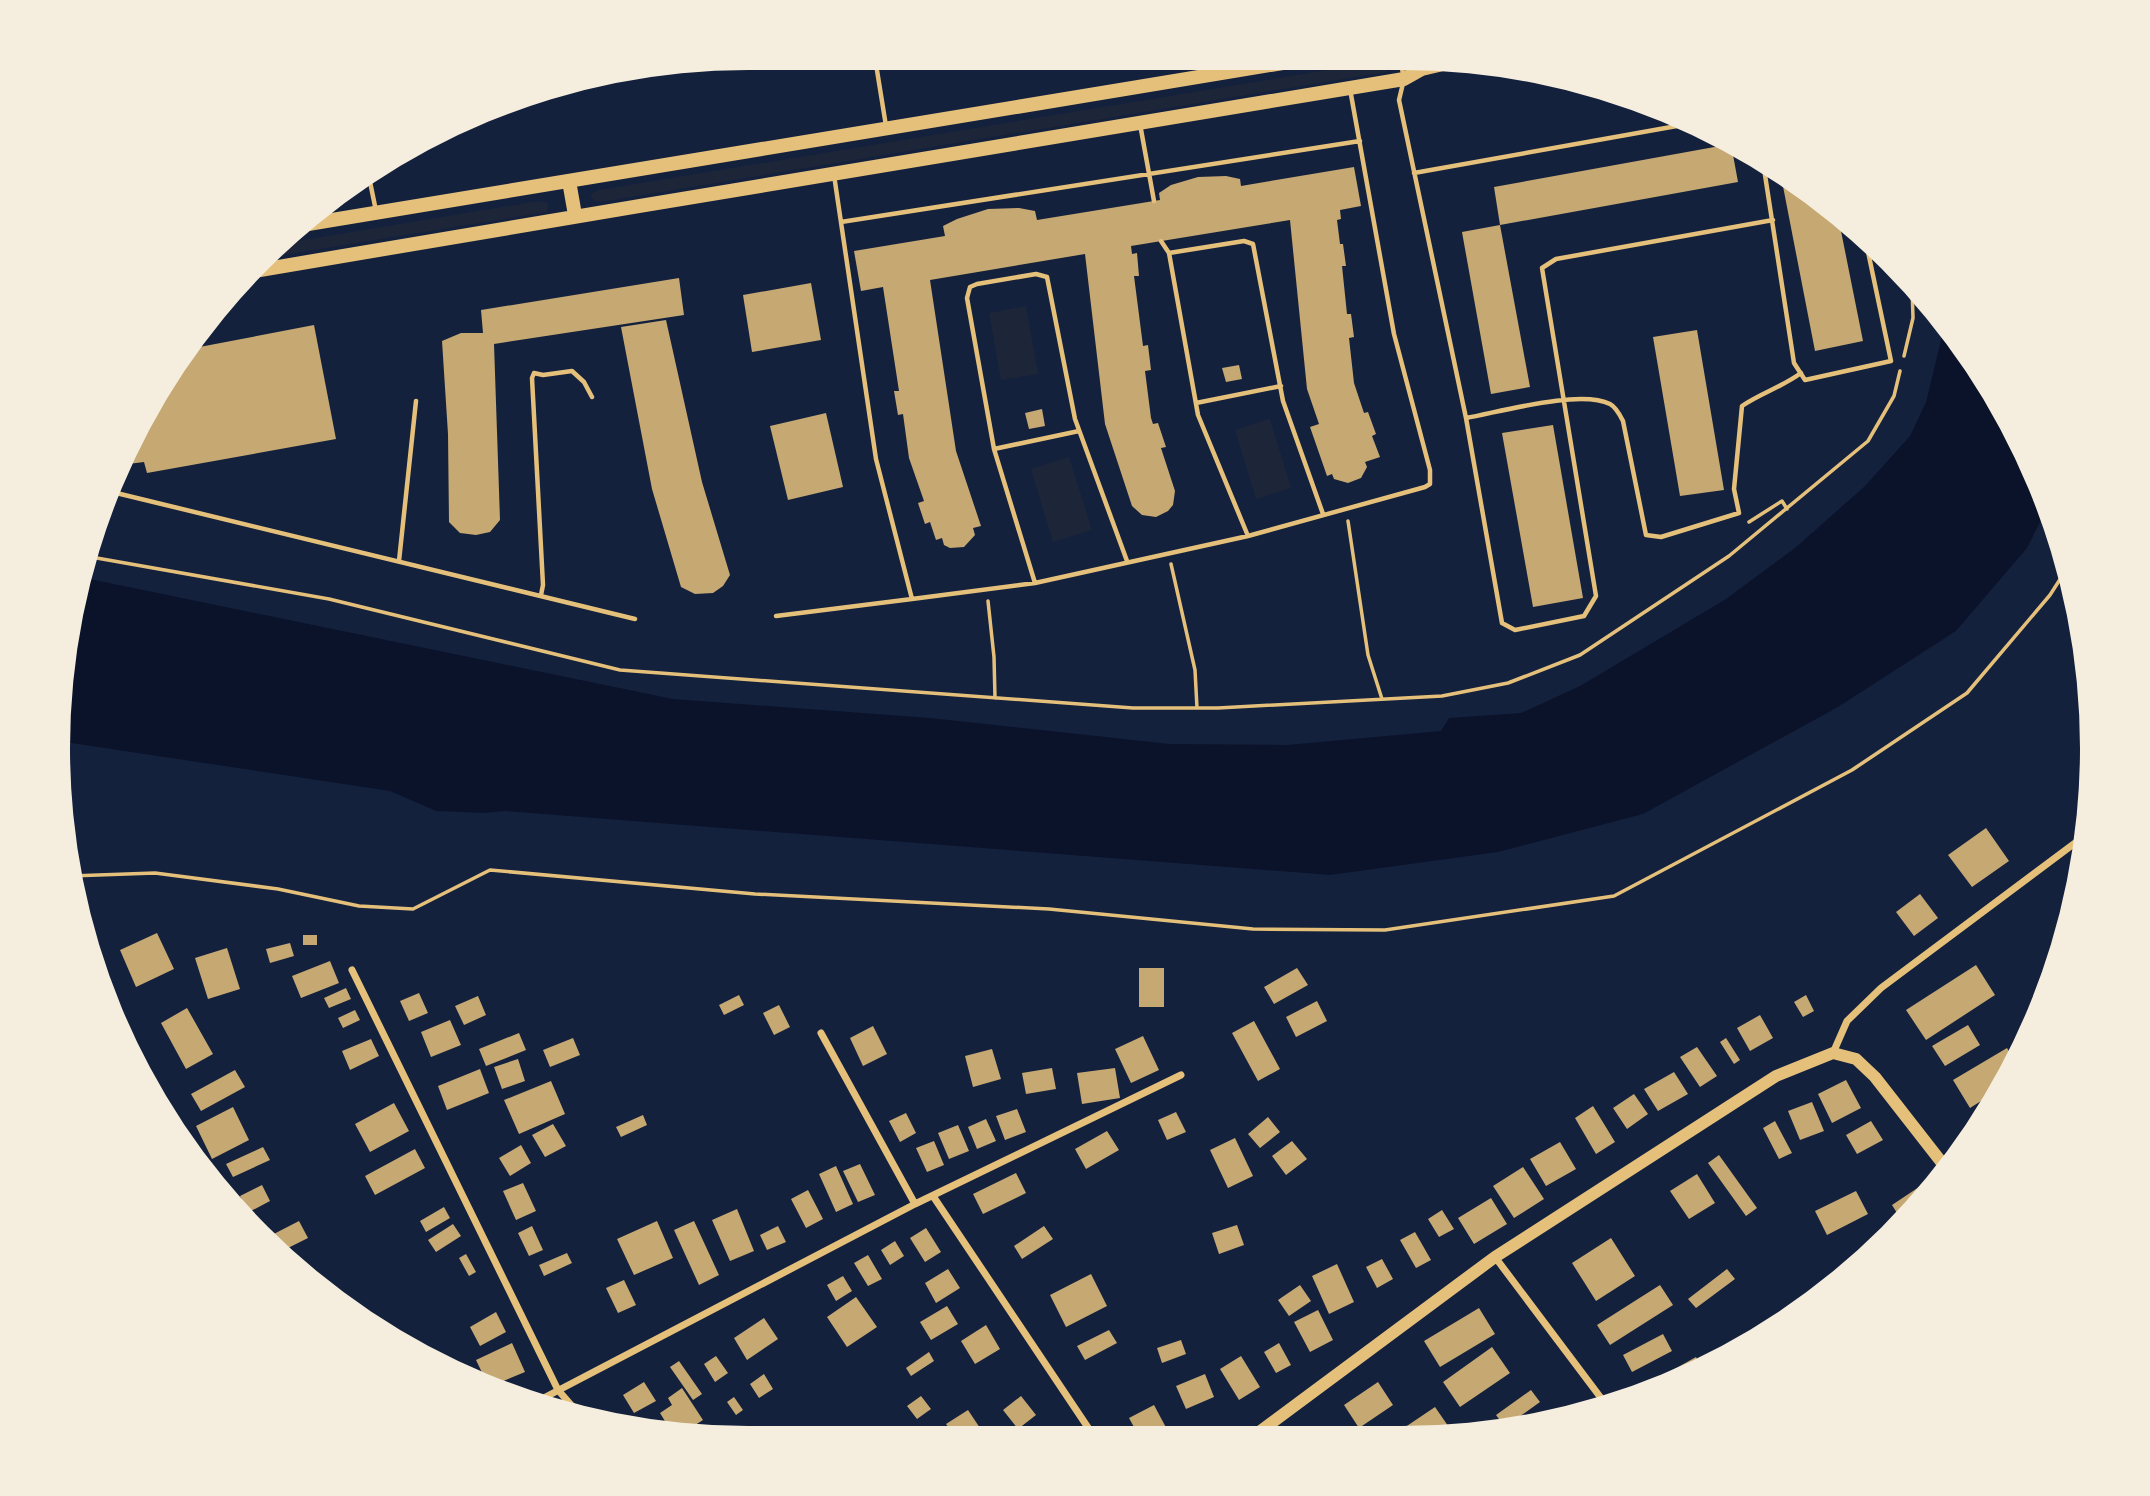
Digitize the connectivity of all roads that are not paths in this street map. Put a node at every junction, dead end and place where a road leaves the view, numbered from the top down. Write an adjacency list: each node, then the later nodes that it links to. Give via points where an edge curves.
1 (877, 70): 10 (lane)
2 (1240, 70): 10 (main road)
3 (1402, 70): 6 (lane)
4 (1420, 70): 6 (main road)
5 (1436, 71): 6 (lane)
6 (1404, 79): 7 (main road); 12 (lane, via 1399,100)
7 (1350, 88): 8 (main road); 11 (lane)
8 (1140, 123): 13 (main road); 14 (lane)
9 (1672, 127): 12 (lane)
10 (887, 128): 16 (main road)
11 (1360, 141): 14 (lane); 38 (lane, via 1394,334 1432,478 1425,487)
12 (1414, 173): 34 (lane)
13 (834, 174): 20 (main road); 23 (lane)
14 (1149, 174): 18 (lane); 23 (lane)
15 (1765, 176): 21 (lane)
16 (569, 181): 19 (main road); 20 (main road)
17 (370, 184): 19 (lane)
18 (1154, 201)
19 (376, 212): 22 (main road)
20 (575, 215): 27 (main road)
21 (1773, 220): 28 (lane, via 1794,363); 31 (lane, via 1556,259 1542,268)
22 (321, 222)
23 (841, 222): 44 (lane, via 876,460)
24 (1161, 241): 25 (lane)
25 (1169, 253): 29 (lane, via 1244,241 1254,244); 33 (lane)
26 (1870, 259): 28 (lane, via 1891,361 1805,380)
27 (270, 268)
28 (1801, 373): 31 (lane, via 1742,405 1734,489 1739,513 1661,537 1646,535 1623,421 1614,405)
29 (1281, 386): 33 (lane); 38 (lane)
30 (592, 397): 43 (lane, via 572,372 534,373 532,378)
31 (1563, 400): 34 (lane); 34 (lane, via 1596,596 1584,616 1515,630 1502,623)
32 (416, 401): 40 (lane)
33 (1196, 403): 39 (lane)
34 (1466, 418)
35 (1079, 431): 36 (lane); 36 (lane, via 1047,277 1036,274 977,284 970,287 967,298); 41 (lane)
36 (994, 449): 42 (lane)
37 (120, 494): 40 (lane)
38 (1323, 514): 39 (lane)
39 (1248, 536): 41 (lane)
40 (399, 561): 43 (lane)
41 (1127, 561): 42 (lane)
42 (1035, 583): 44 (lane)
43 (541, 595): 46 (lane)
44 (912, 599): 45 (lane)
45 (776, 616)
46 (635, 619)
47 (2073, 845): 50 (street, via 1881,988 1847,1021)
48 (352, 970): 56 (street)
49 (821, 1033): 54 (street)
50 (1833, 1053): 52 (street, via 1856,1059 1875,1077); 55 (street, via 1776,1076)
51 (1181, 1075): 53 (street)
52 (1940, 1161)
53 (933, 1196): 54 (street); 60 (street)
54 (915, 1204): 56 (street)
55 (1494, 1257): 58 (street); 61 (street)
56 (558, 1390): 57 (street); 59 (street)
57 (548, 1395)
58 (1600, 1396)
59 (568, 1401)
60 (1087, 1426)
61 (1267, 1426)

